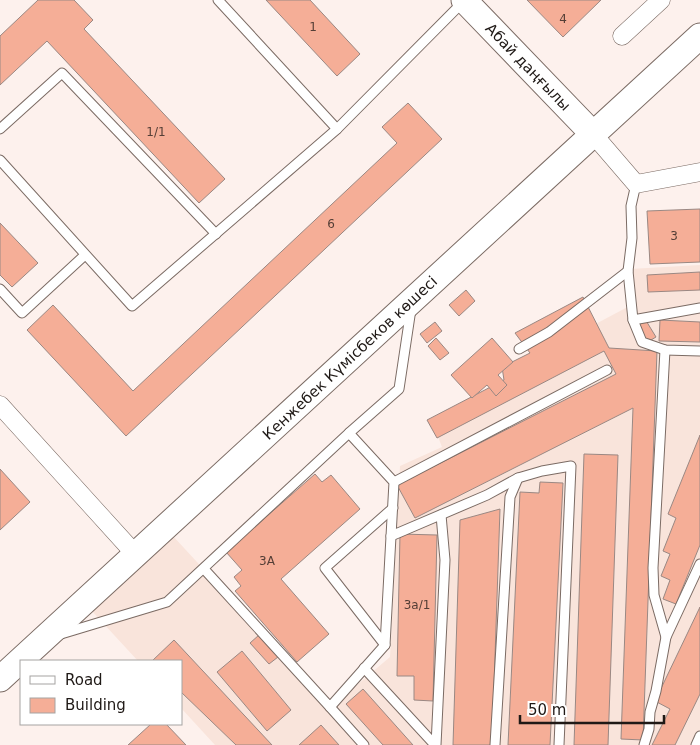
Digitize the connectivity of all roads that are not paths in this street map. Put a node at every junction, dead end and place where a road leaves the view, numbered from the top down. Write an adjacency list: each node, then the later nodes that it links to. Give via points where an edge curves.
1 (218, 0): 7 (lane)
2 (464, 0): 7 (lane); 8 (street, Абай даңғылы)
3 (660, 0): 4 (street)
4 (622, 36)
5 (700, 36): 8 (street, Кенжебек Күмісбеков көшесі)
6 (0, 129): 12 (lane, via 62,73)
7 (337, 129): 12 (lane)
8 (592, 134): 11 (street); 16 (street, Кенжебек Күмісбеков көшесі)
9 (0, 160): 13 (lane)
10 (700, 172): 11 (street)
11 (636, 184): 14 (lane, via 631,206)
12 (216, 234): 13 (lane, via 132,306)
13 (85, 254): 15 (lane, via 22,313)
14 (628, 271): 18 (lane); 19 (lane, via 549,332)
15 (0, 289)
16 (412, 301): 24 (lane, via 399,388); 30 (street, Кенжебек Күмісбеков көшесі)
17 (700, 308): 18 (lane)
18 (633, 320): 20 (lane, via 642,342)
19 (519, 349)
20 (665, 350): 21 (lane); 33 (lane, via 653,568 654,595)
21 (700, 351)
22 (607, 370): 26 (lane)
23 (0, 405): 30 (street)
24 (349, 433): 26 (lane); 32 (lane)
25 (518, 478): 28 (lane); 44 (lane, via 510,497); 45 (lane, via 571,466)
26 (394, 482): 27 (lane)
27 (393, 508): 29 (lane); 35 (lane, via 325,568)
28 (441, 514): 29 (lane); 43 (lane, via 445,560)
29 (392, 536): 35 (lane)
30 (136, 555): 34 (street, Кенжебек Күмісбеков көшесі)
31 (700, 564): 33 (lane)
32 (204, 569): 34 (lane, via 167,602); 40 (lane)
33 (666, 637): 46 (lane)
34 (44, 639): 36 (street, Кенжебек Күмісбеков көшесі)
35 (385, 645): 38 (lane)
36 (21, 660)
37 (20, 661): 39 (street, Кенжебек Күмісбеков көшесі)
38 (364, 668): 40 (lane); 43 (lane)
39 (0, 679)
40 (330, 707): 42 (lane)
41 (700, 736): 47 (lane)
42 (364, 745)
43 (436, 745)
44 (495, 745)
45 (559, 745)
46 (644, 745)
47 (696, 745)

